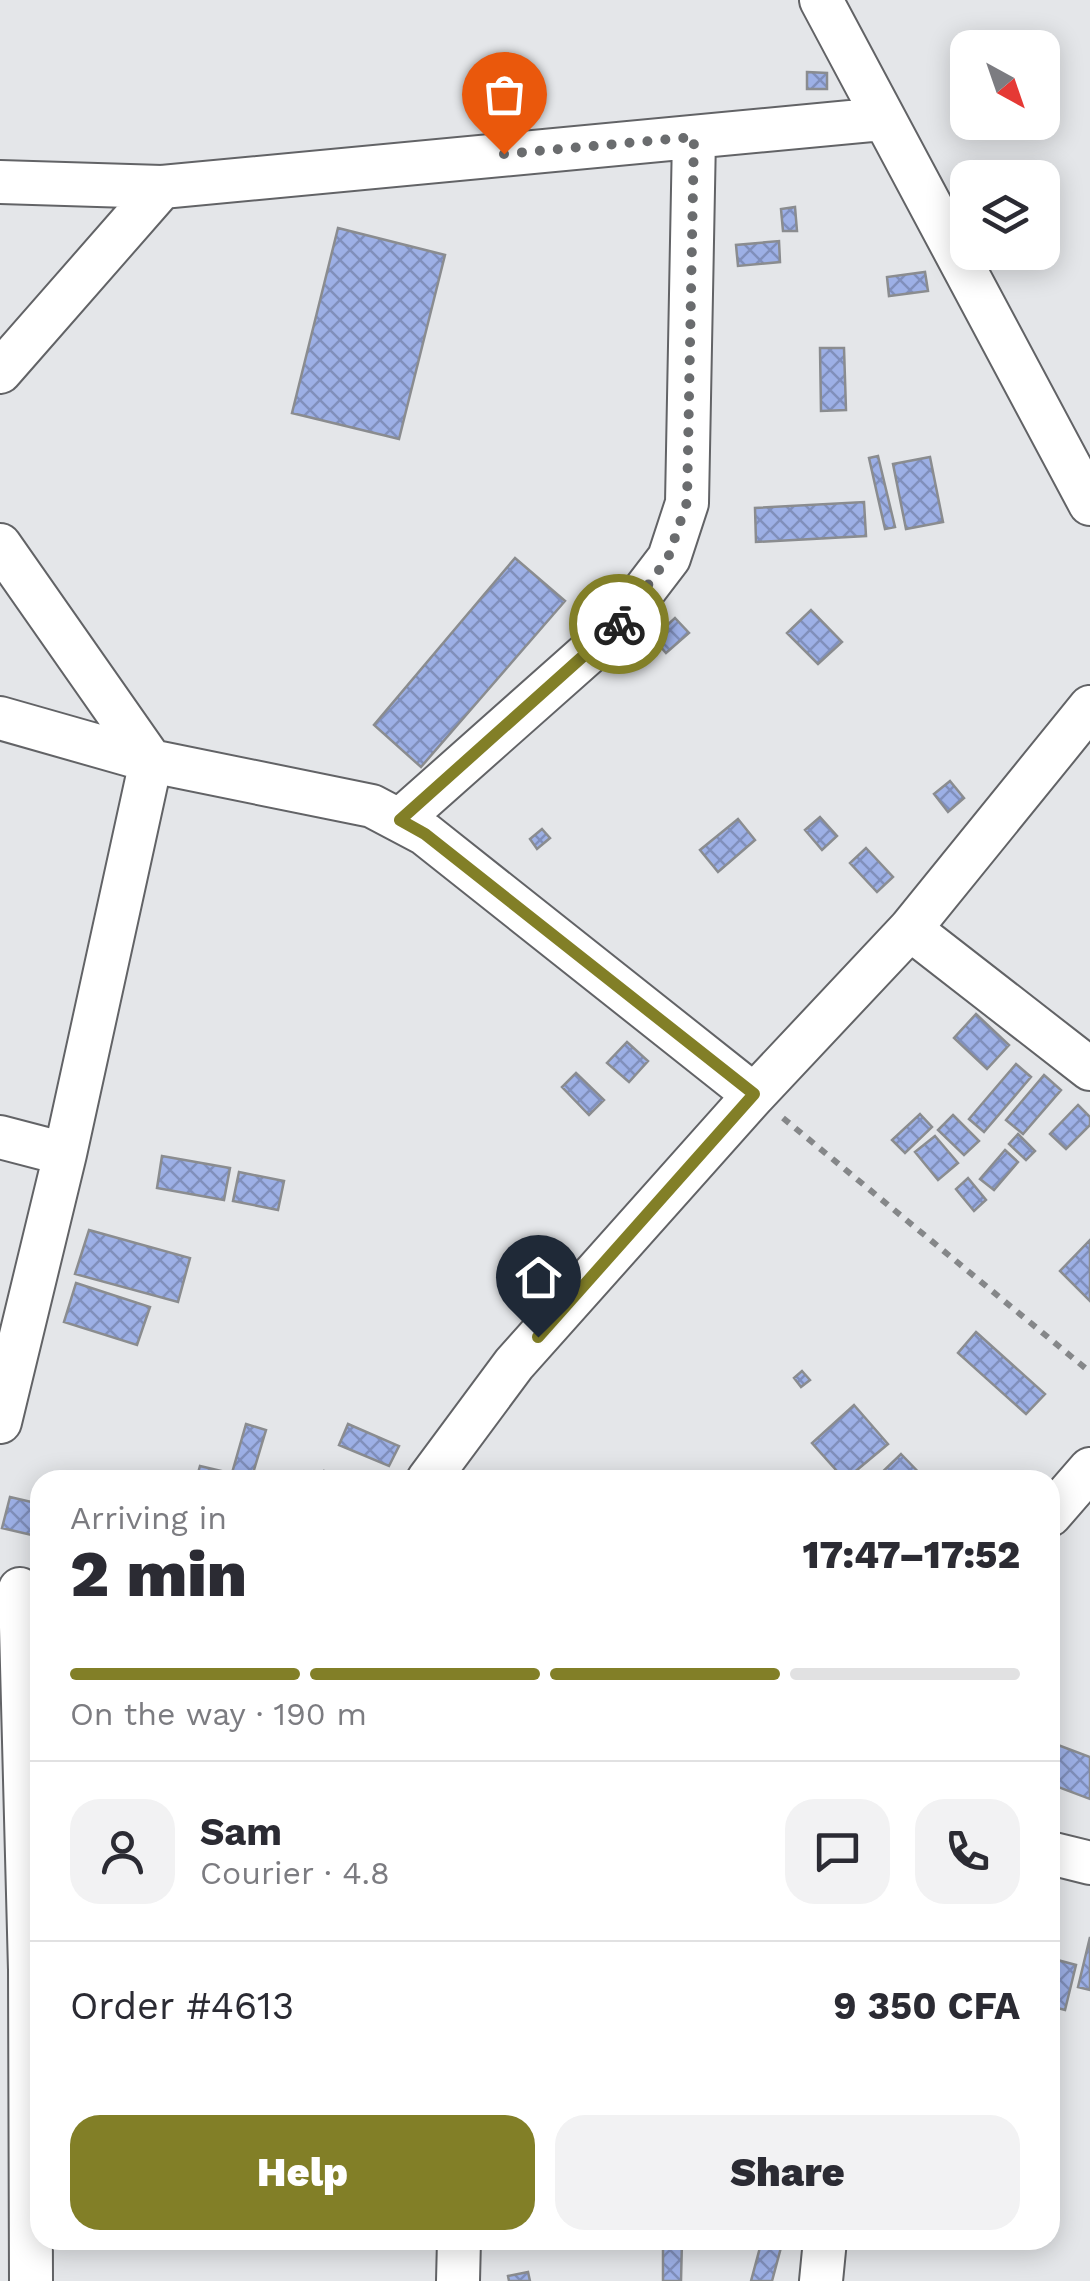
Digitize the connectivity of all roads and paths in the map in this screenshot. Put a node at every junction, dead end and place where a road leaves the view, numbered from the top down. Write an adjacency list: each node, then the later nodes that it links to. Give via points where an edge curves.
1 (821, 0): 2 (street)
2 (882, 119): 3 (street); 7 (street)
3 (694, 137): 5 (street); 12 (street, via 687,502 668,558 614,630)
4 (0, 182): 5 (street)
5 (162, 186): 6 (street)
6 (0, 372)
7 (1090, 504)
8 (0, 545): 11 (street)
9 (1090, 707): 13 (street)
10 (0, 718): 11 (street)
11 (152, 761): 12 (street, via 372,806); 17 (street)
12 (400, 820): 15 (street)
13 (910, 929): 14 (street); 15 (street)
14 (1090, 1070)
15 (754, 1094): 18 (path); 21 (street, via 514,1364)
16 (0, 1136): 17 (street)
17 (65, 1154): 19 (street)
18 (1090, 1372)
19 (0, 1422)
20 (1090, 1469): 22 (street)
21 (435, 1470)
22 (1060, 1504)
23 (20, 1589): 24 (street)
24 (30, 1844)
25 (1060, 1856): 26 (street)
26 (1090, 1863)
27 (32, 2250): 30 (street)
28 (458, 2250): 31 (street)
29 (825, 2250): 32 (street)
30 (32, 2281)
31 (458, 2281)
32 (822, 2281)

